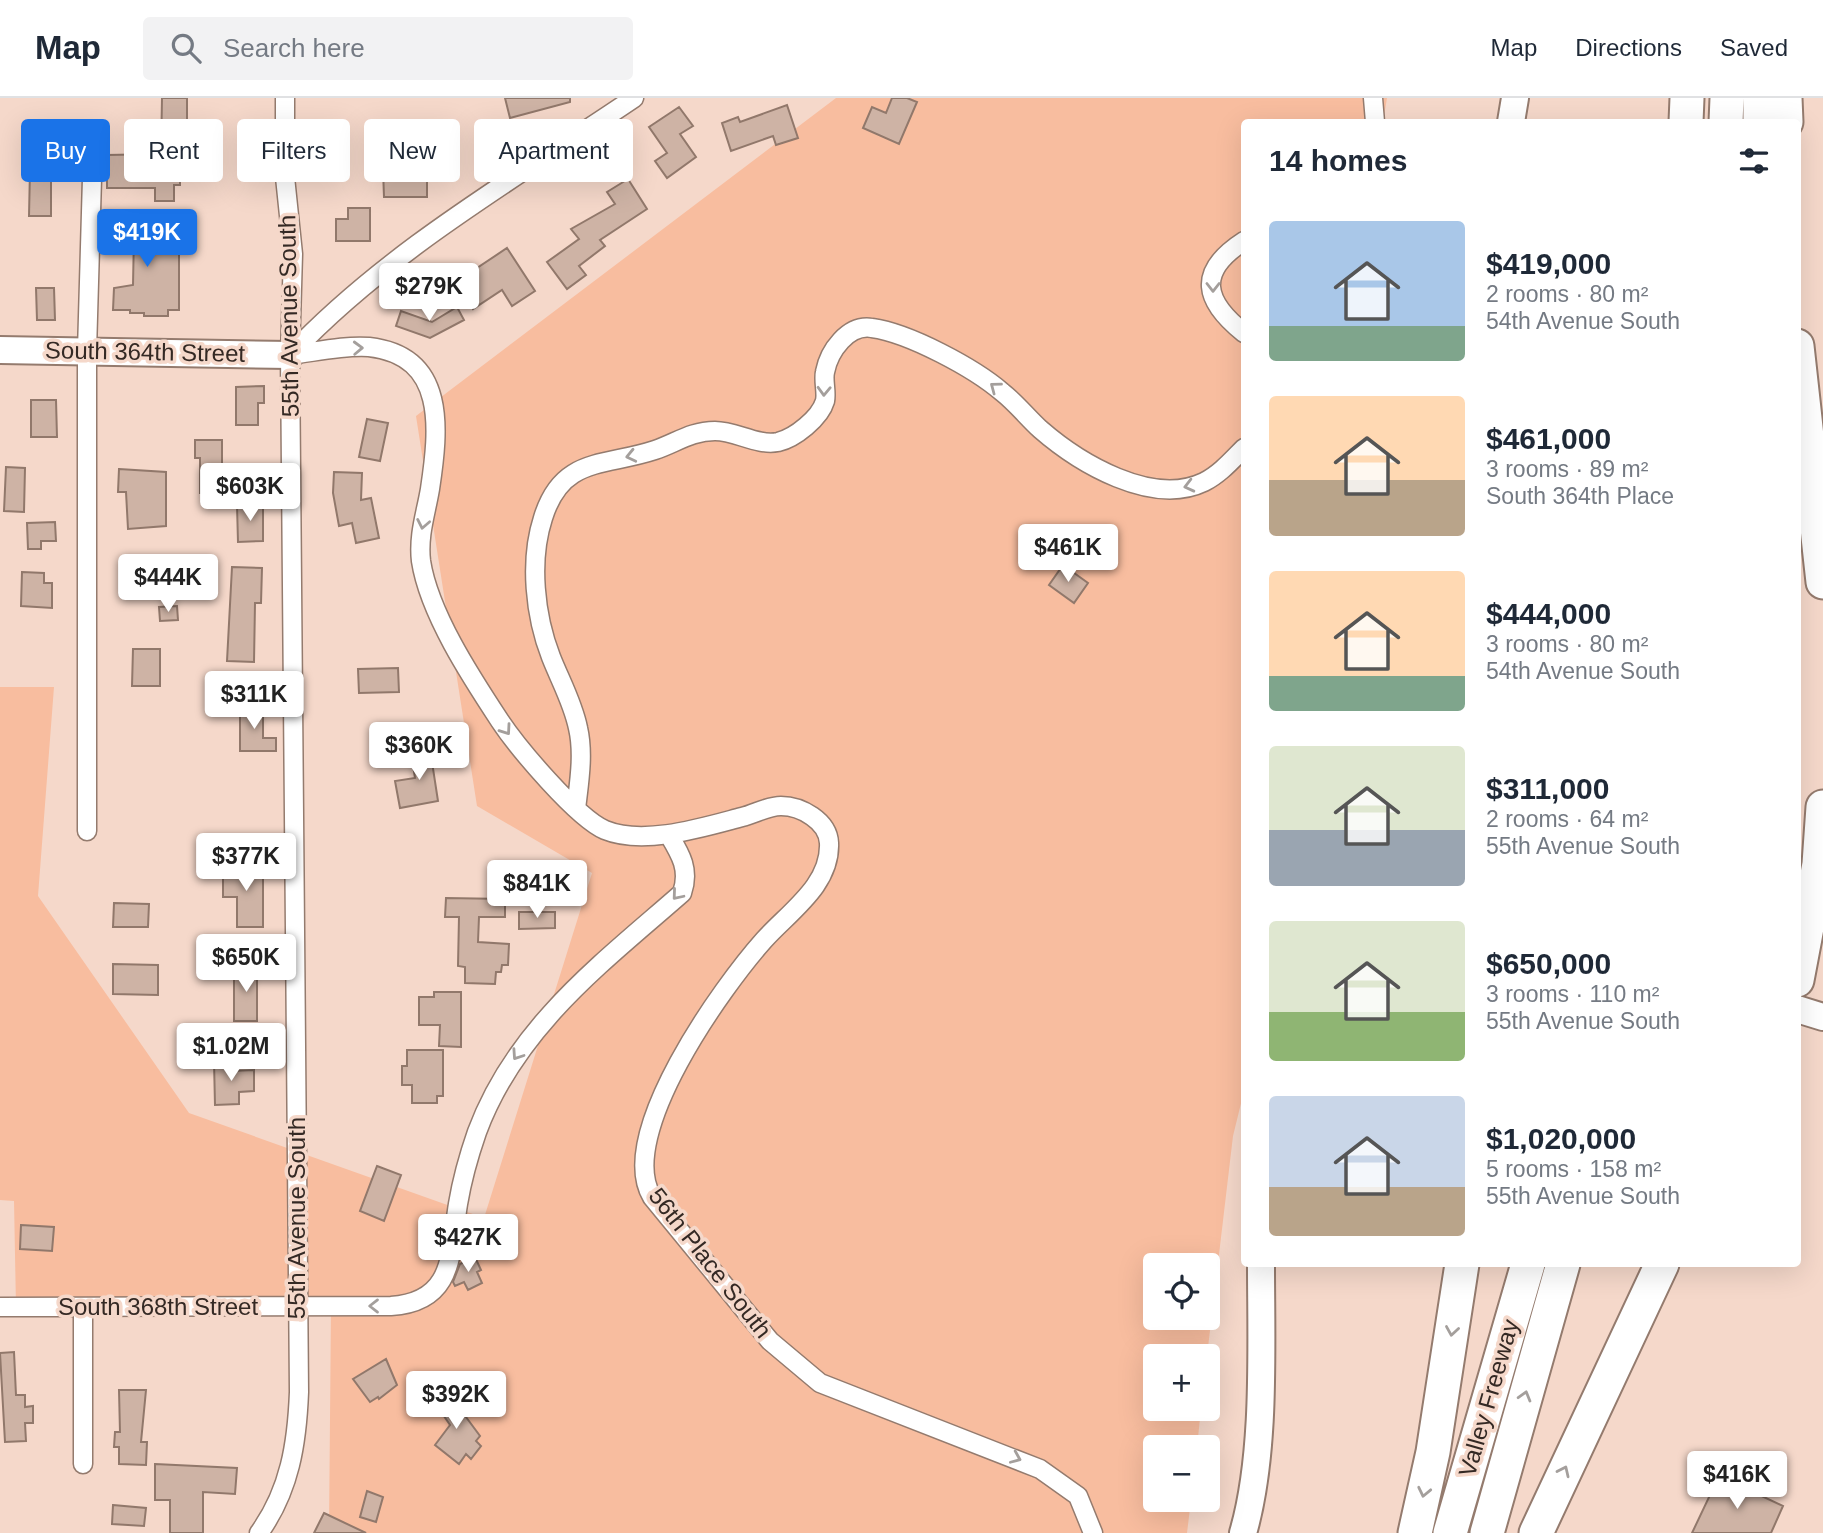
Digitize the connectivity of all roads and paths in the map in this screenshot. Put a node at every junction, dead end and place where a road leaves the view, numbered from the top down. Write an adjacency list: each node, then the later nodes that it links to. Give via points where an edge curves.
1 (285, 98): 20 (street, 55th Avenue South, via 285,177 293,254)
2 (634, 98): 20 (street, via 407,252 331,312)
3 (1373, 98): 9 (street)
4 (1515, 98): 10 (main road)
5 (1687, 98): 11 (highway)
6 (1727, 98): 12 (highway)
7 (1760, 98): 13 (highway)
8 (1785, 98): 14 (highway)
9 (1374, 119)
10 (1512, 119)
11 (1686, 119)
12 (1726, 119)
13 (1759, 119)
14 (1786, 119)
15 (92, 182): 19 (street)
16 (1241, 244): 17 (street, one-way to 17, via 1220,263 1211,287 1220,313)
17 (1241, 330)
18 (0, 350): 19 (main road, South 364th Street)
19 (87, 351): 20 (main road, South 364th Street); 26 (street)
20 (290, 355): 25 (street, 56th Place South, one-way to 25, via 368,347 404,357 425,375 434,426 431,483 420,540 425,576 453,641 491,707 528,758); 36 (street, 55th Avenue South)
21 (1801, 382): 23 (highway)
22 (1241, 451): 25 (street, one-way to 25, via 1205,482 1175,489 1142,487 1096,467 1043,431 1002,391 967,366 869,327 836,344 825,372 825,402 802,431 777,442 718,431 695,432 656,450 580,468 548,506 539,533 536,571 545,640 579,730)
23 (1823, 582)
24 (1823, 807): 28 (highway, via 1819,863)
25 (576, 809): 27 (street, 56th Place South, via 606,830)
26 (87, 831)
27 (669, 835): 36 (street, South 368th Street, one-way to 36, via 684,860 687,880 682,893 577,983 516,1055 488,1104 461,1190 449,1263 437,1287 405,1304); 41 (street, 56th Place South, one-way to 41, via 783,806 813,817 825,830 829,845 819,881 734,978 665,1089 646,1147 648,1191 770,1341 820,1383 1016,1458 1060,1480 1085,1506)
28 (1801, 959)
29 (1801, 1010): 30 (main road)
30 (1823, 1017)
31 (1261, 1267): 42 (main road, via 1257,1450)
32 (1462, 1267): 43 (highway, one-way to 43, via 1433,1452)
33 (1527, 1267): 44 (highway, Valley Freeway)
34 (1562, 1267): 45 (highway, Valley Freeway, one-way to 34)
35 (1661, 1267): 46 (highway, one-way to 35)
36 (297, 1306): 38 (street, South 368th Street); 40 (street, 55th Avenue South, via 299,1405 292,1462 284,1490)
37 (0, 1307): 38 (street, South 368th Street)
38 (83, 1307): 39 (street)
39 (83, 1464)
40 (259, 1533)
41 (1093, 1533)
42 (1243, 1533)
43 (1415, 1533)
44 (1450, 1533)
45 (1487, 1533)
46 (1536, 1533)

